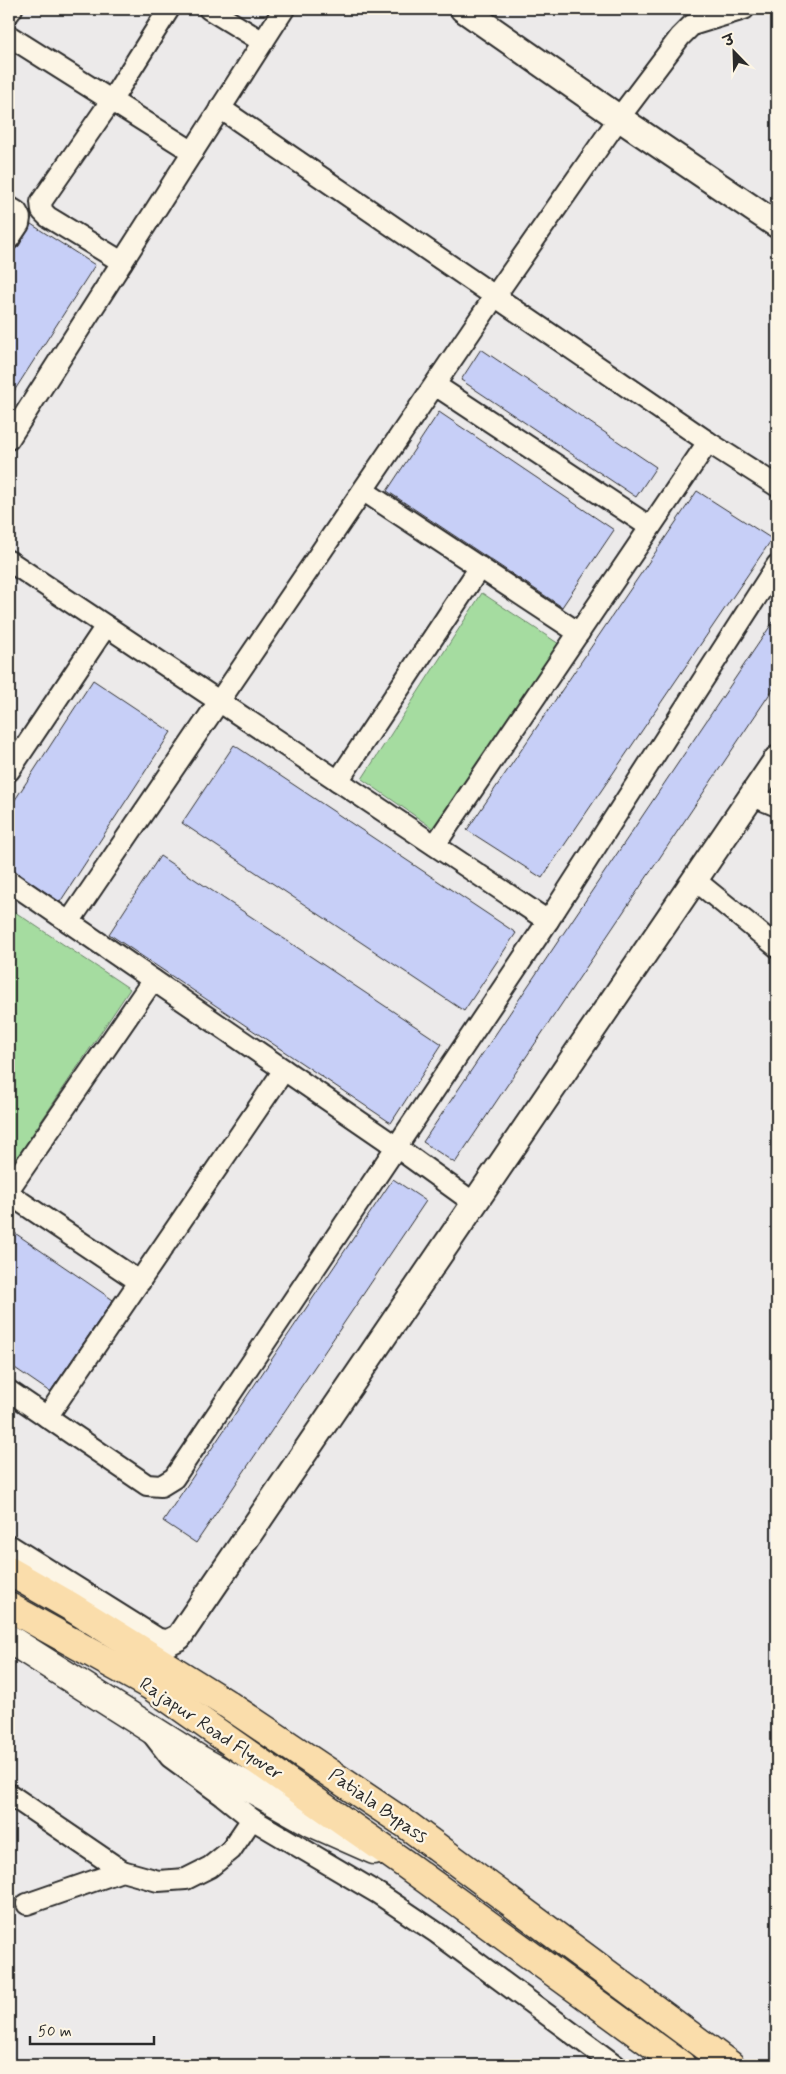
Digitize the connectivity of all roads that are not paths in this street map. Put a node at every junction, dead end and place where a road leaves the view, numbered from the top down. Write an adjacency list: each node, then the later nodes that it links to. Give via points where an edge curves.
1 (12, 9): 7 (street)
2 (169, 9): 10 (street)
3 (209, 9): 9 (street)
4 (284, 9): 9 (street)
5 (463, 9): 12 (street)
6 (744, 9): 12 (street, via 692,25)
7 (9, 13)
8 (9, 36): 10 (street)
9 (263, 42): 11 (street)
10 (111, 101): 13 (street); 17 (street, via 41,202 42,211 48,217)
11 (220, 108): 13 (street); 18 (street)
12 (619, 118): 15 (street); 18 (street)
13 (193, 152): 17 (street)
14 (9, 207): 16 (street, via 20,218)
15 (777, 225)
16 (9, 239)
17 (122, 262): 20 (street)
18 (495, 296): 19 (street); 21 (street)
19 (434, 386): 23 (street); 24 (street)
20 (9, 440)
21 (708, 442): 22 (street); 24 (street)
22 (777, 486)
23 (364, 490): 27 (street); 30 (street)
24 (650, 527): 29 (street)
25 (9, 561): 28 (street)
26 (777, 565): 39 (street)
27 (480, 567): 29 (street); 33 (street)
28 (106, 626): 30 (street); 32 (street)
29 (579, 633): 36 (street)
30 (220, 702): 33 (street); 40 (street)
31 (777, 759): 34 (street)
32 (9, 771)
33 (338, 780): 36 (street)
34 (753, 796): 35 (street); 37 (street)
35 (777, 806)
36 (435, 846): 39 (street)
37 (695, 880): 41 (street); 47 (street)
38 (9, 881): 40 (street)
39 (548, 921): 44 (street)
40 (70, 922): 42 (street)
41 (777, 947)
42 (153, 980): 43 (street); 45 (street)
43 (284, 1070): 44 (street); 48 (street)
44 (395, 1146): 47 (street); 50 (street, via 174,1478 162,1486 147,1485)
45 (9, 1189)
46 (9, 1194): 48 (street)
47 (474, 1203): 51 (street, via 179,1637 167,1643 156,1641)
48 (140, 1282): 50 (street)
49 (9, 1391): 50 (street)
50 (48, 1417)
51 (9, 1548)
52 (9, 1571): 63 (highway, Patiala Bypass, via 227,1704 408,1825)
53 (9, 1607): 58 (highway, Rajapur Road Flyover, via 151,1686)
54 (9, 1639): 55 (main road)
55 (148, 1728): 57 (street, via 170,1757); 58 (main road, via 313,1823)
56 (9, 1794): 59 (street)
57 (252, 1819): 59 (street, via 231,1850 210,1867 186,1879 158,1881); 61 (street, via 379,1894)
58 (405, 1864): 62 (highway, Patiala Bypass)
59 (122, 1871): 60 (street)
60 (27, 1904)
61 (615, 2065)
62 (682, 2065)
63 (730, 2065)

